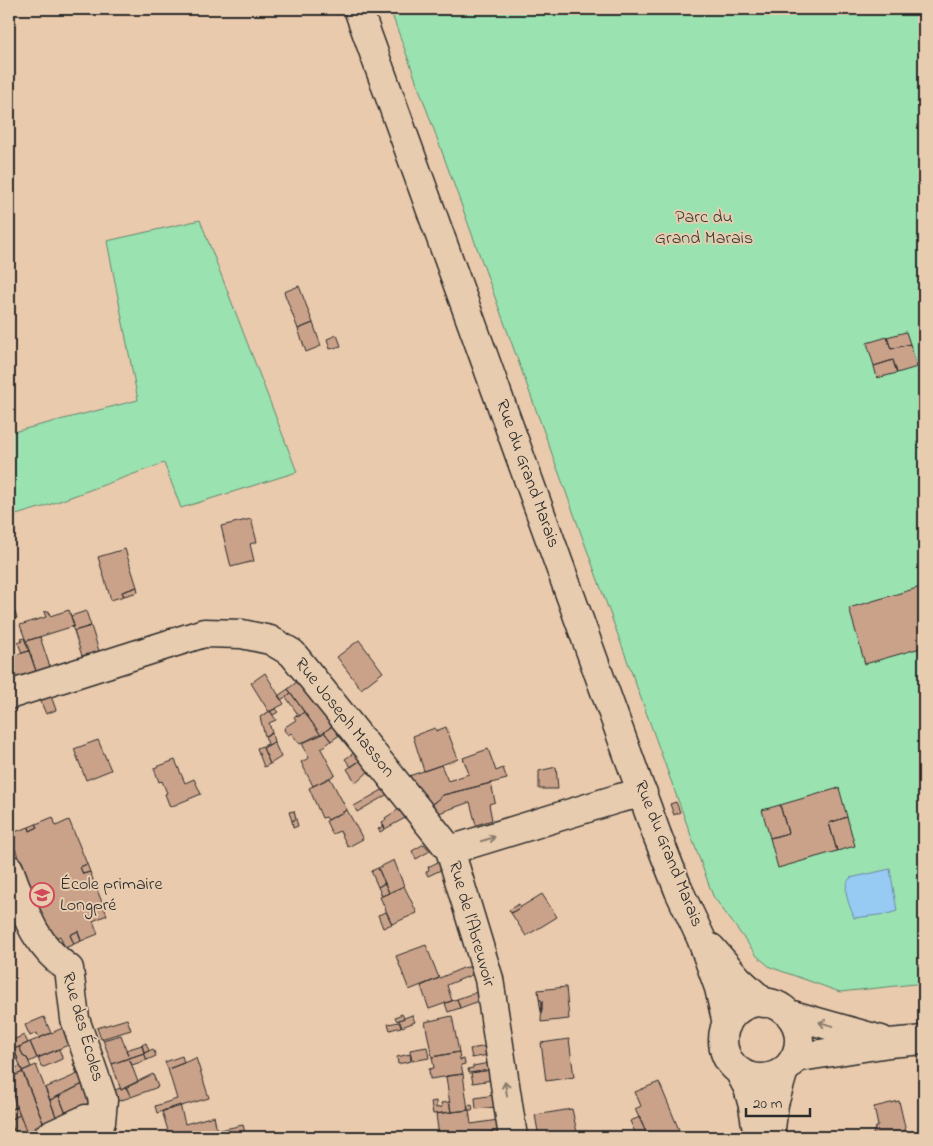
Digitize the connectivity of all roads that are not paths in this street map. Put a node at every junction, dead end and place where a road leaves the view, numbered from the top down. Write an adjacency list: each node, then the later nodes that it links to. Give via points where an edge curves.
1 (358, 9): 3 (street, Rue du Grand Marais)
2 (9, 695): 4 (street, Rue Joseph Masson, via 204,633 242,634 270,640 292,653)
3 (643, 792): 4 (street, Rue de l'Abreuvoir, one-way to 3); 6 (street, Rue du Grand Marais, via 679,891)
4 (450, 850): 16 (street, Rue de l'Abreuvoir, one-way to 4, via 489,979)
5 (9, 869): 14 (street, Rue des Écoles, via 32,930 57,961 69,969 76,1018 104,1100)
6 (701, 938): 7 (street, Rue du Grand Marais); 9 (street, Rue du Grand Marais, via 719,988)
7 (764, 1003): 8 (street, via 773,1004); 9 (street, via 738,1010)
8 (789, 1014): 11 (street, one-way to 8); 12 (street, via 799,1040)
9 (727, 1024): 13 (street, via 724,1034 726,1055)
10 (924, 1040): 11 (street)
11 (889, 1043): 12 (street)
12 (789, 1064): 13 (street, via 766,1078 747,1076); 18 (street, via 774,1104)
13 (739, 1071): 17 (street, via 748,1088)
14 (107, 1130): 15 (street, via 86,1119)
15 (47, 1137)
16 (513, 1137)
17 (758, 1137)
18 (770, 1137)

